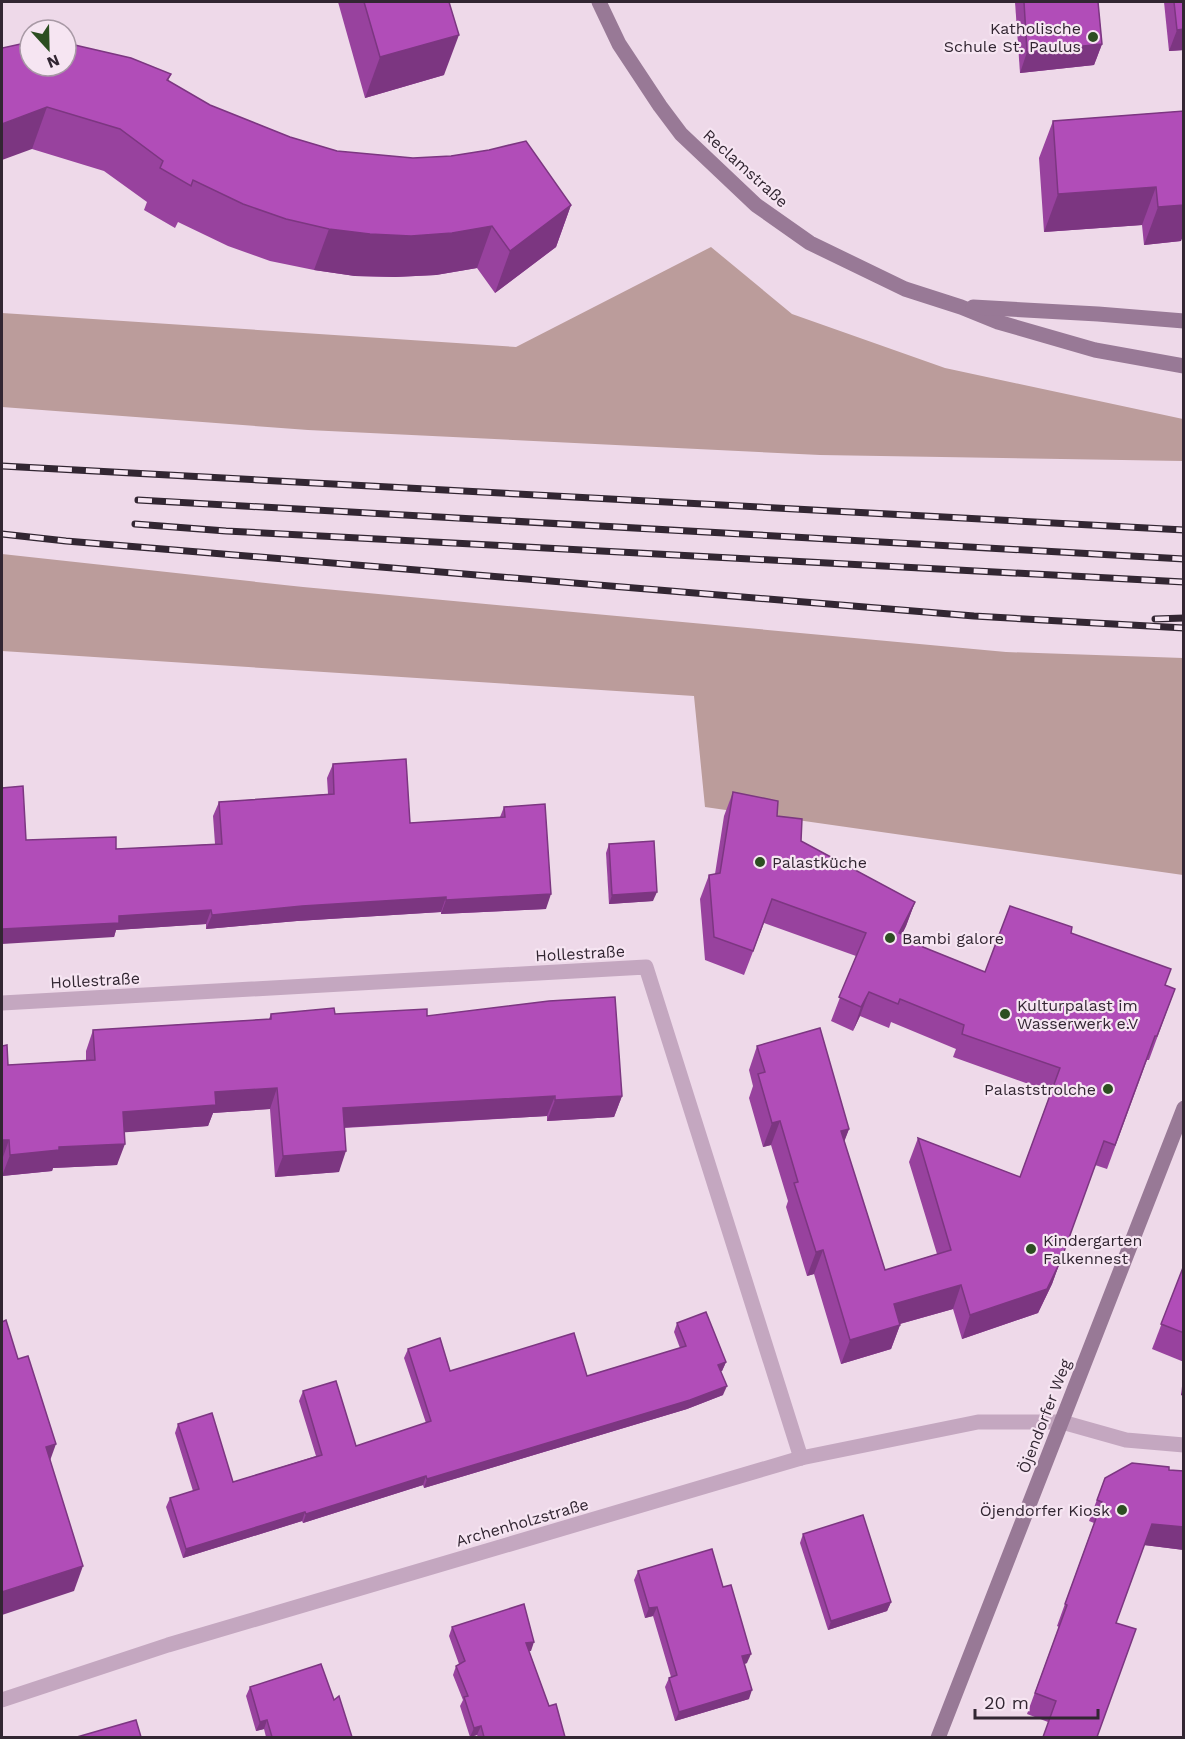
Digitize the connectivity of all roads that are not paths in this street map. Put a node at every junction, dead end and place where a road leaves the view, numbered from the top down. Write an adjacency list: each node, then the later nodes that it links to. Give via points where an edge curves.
1 (599, 2): 2 (street, Reclamstraße, via 619,45 660,106 695,148 756,205 810,243 905,289)
2 (961, 307): 3 (street, Reclamstraße); 4 (street, Reclamstraße, via 1095,350)
3 (1184, 321)
4 (1184, 366)
5 (2, 1003): 9 (street, Hollestraße, via 646,967)
6 (1184, 1108): 7 (street, Öjendorfer Weg)
7 (1062, 1422): 8 (street, Archenholzstraße, via 1126,1440); 9 (street, Archenholzstraße, via 978,1422); 11 (street, Öjendorfer Weg)
8 (1184, 1445)
9 (801, 1458): 10 (street, Archenholzstraße, via 168,1645)
10 (2, 1700)
11 (938, 1737)

